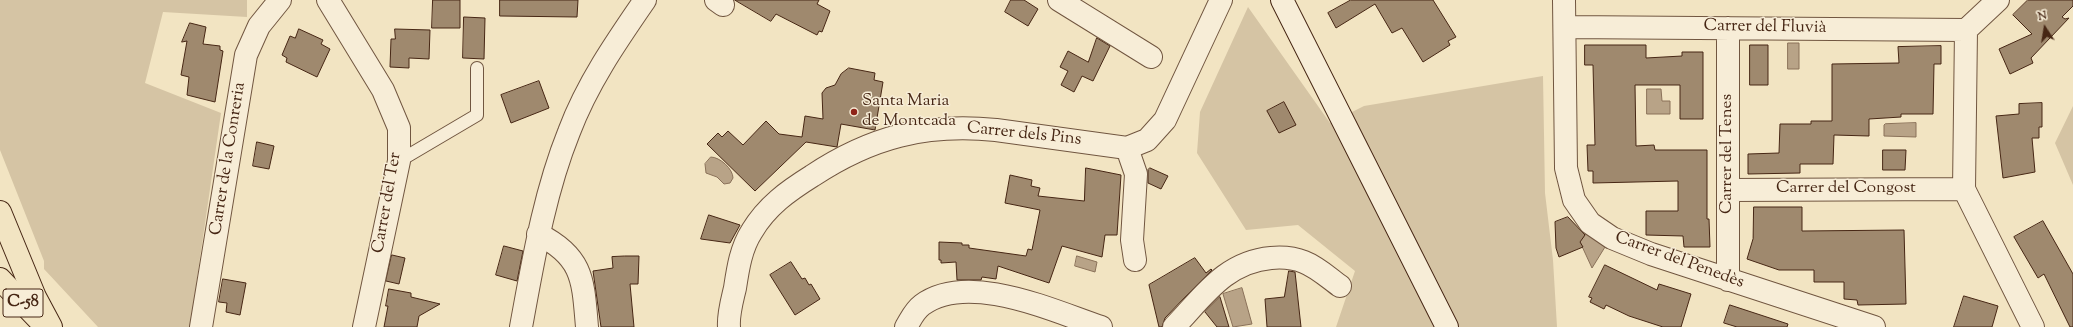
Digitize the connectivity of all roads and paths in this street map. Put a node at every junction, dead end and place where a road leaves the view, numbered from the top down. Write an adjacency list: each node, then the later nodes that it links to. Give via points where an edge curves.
1 (280, 0): 26 (street, Carrer de la Conreria, via 259,26 246,55)
2 (328, 0): 15 (street, Carrer del Ter, via 383,90 391,108 399,128)
3 (645, 0): 19 (street, via 614,44 568,132)
4 (1059, 0): 12 (street)
5 (1221, 0): 14 (street, Carrer dels Pins, via 1165,120 1147,140)
6 (1282, 0): 34 (street)
7 (1564, 0): 9 (street, Carrer del Penedès)
8 (1998, 0): 11 (street)
9 (1565, 27): 10 (street, Carrer del Fluvià); 22 (street, Carrer del Penedès, via 1566,168 1574,200 1590,223 1612,238)
10 (1728, 28): 11 (street, Carrer del Fluvià); 17 (street, Carrer del Tenes)
11 (1966, 30): 16 (street)
12 (1151, 57)
13 (477, 68): 15 (lane, via 477,115)
14 (1127, 148): 20 (street, via 1136,174 1132,240); 30 (street, Carrer dels Pins, via 974,128 904,134 859,148 802,182 765,212 751,232 741,254)
15 (399, 161): 27 (street, Carrer del Ter)
16 (1964, 189): 17 (street, Carrer del Congost); 36 (street)
17 (1728, 190): 22 (street, Carrer del Tenes)
18 (0, 212): 25 (highway)
19 (538, 234): 28 (street); 29 (street, via 566,252 577,266 584,288)
20 (1135, 260)
21 (0, 279): 24 (highway, C-58)
22 (1728, 280): 35 (street, Carrer del Penedès)
23 (1340, 286): 33 (street, via 1305,262 1292,258 1256,259 1231,270 1203,294)
24 (46, 327)
25 (51, 327)
26 (202, 327)
27 (364, 327)
28 (521, 327)
29 (587, 327)
30 (729, 327)
31 (909, 327): 32 (street, via 913,314 922,305 947,295 980,291 1033,304)
32 (1101, 327)
33 (1174, 327)
34 (1446, 327)
35 (1874, 327)
36 (2033, 327)

